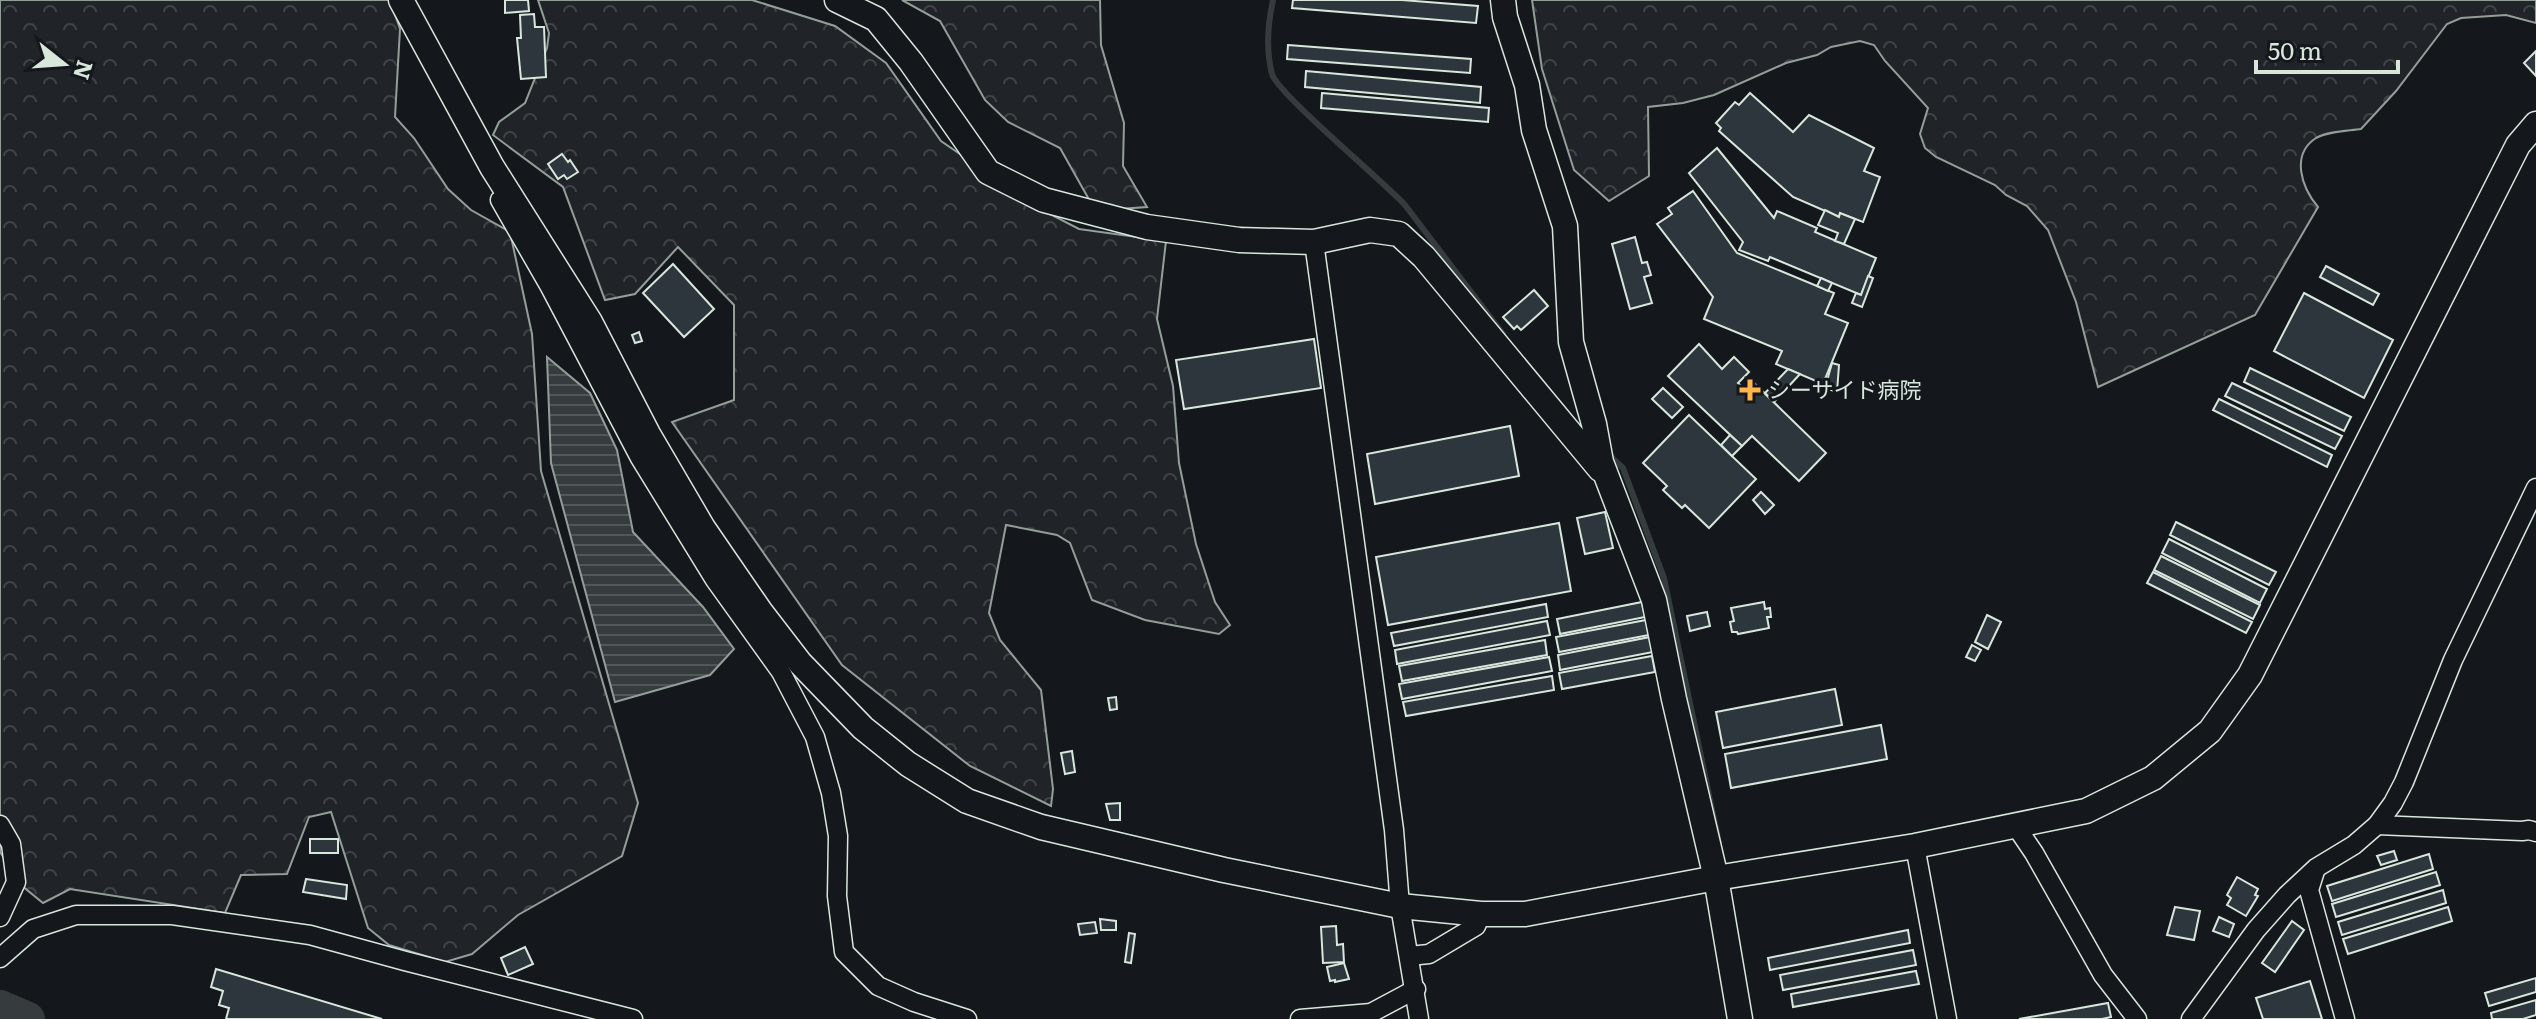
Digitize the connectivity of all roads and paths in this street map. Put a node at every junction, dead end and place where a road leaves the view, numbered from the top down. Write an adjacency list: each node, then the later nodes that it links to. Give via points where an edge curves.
1 (401, 0): 5 (street)
2 (837, 0): 6 (street, via 876,19 988,172 1044,200 1147,227 1239,240)
3 (1503, 0): 7 (street, via 1534,130 1565,226 1571,342)
4 (2536, 124): 10 (street, via 2518,145 2250,675 2210,731 2153,778 2086,811)
5 (492, 167): 16 (street, via 590,322 703,528 800,663 863,728 967,801 1041,827); 23 (street, via 495,193 640,458 715,580 781,672 815,737 838,836 837,896 844,952 878,986)
6 (1314, 242): 7 (street, via 1370,230 1399,234); 16 (street)
7 (1604, 469): 15 (street, via 1654,600)
8 (2536, 488): 11 (street, via 2453,660 2404,782)
9 (0, 825): 18 (street, via 11,844 16,882)
10 (2015, 825): 13 (street); 28 (street, via 2103,975)
11 (2377, 825): 12 (street); 14 (street)
12 (2536, 832)
13 (1915, 846): 15 (street); 27 (street)
14 (2316, 868): 29 (street, via 2256,930); 30 (street, via 2309,890)
15 (1716, 878): 17 (street, via 1525,914); 26 (street)
16 (1400, 906): 17 (street); 20 (street)
17 (1481, 914): 20 (street, via 1476,926 1429,954)
18 (0, 917)
19 (1, 956): 22 (street, via 33,929 76,915 172,915 310,935)
20 (1409, 956): 21 (street)
21 (1416, 989): 24 (street, via 1371,1013); 25 (street)
22 (633, 1019)
23 (967, 1019)
24 (1300, 1019)
25 (1419, 1019)
26 (1740, 1019)
27 (1947, 1019)
28 (2137, 1019)
29 (2191, 1019)
30 (2345, 1019)

